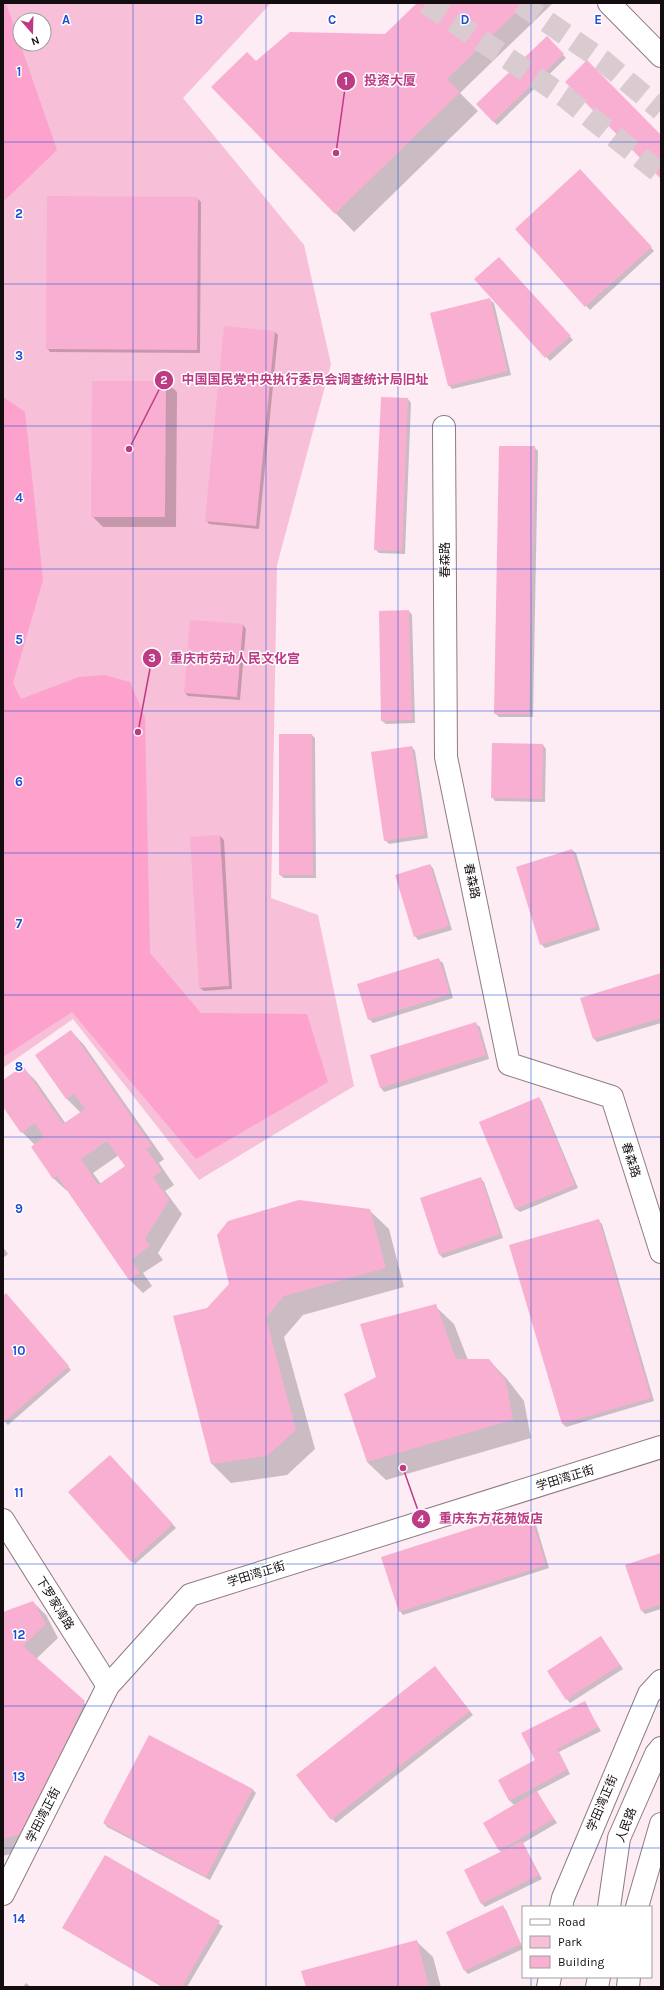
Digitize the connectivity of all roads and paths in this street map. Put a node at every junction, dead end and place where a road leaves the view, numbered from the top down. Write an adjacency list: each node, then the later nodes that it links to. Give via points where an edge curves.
1 (609, 3): 2 (street)
2 (661, 56)
3 (444, 426): 4 (street, 春森路, via 446,757 509,1064 612,1097)
4 (661, 1252)
5 (661, 1448): 8 (street, 学田湾正街, via 190,1595)
6 (3, 1520): 8 (street, 下罗家湾路)
7 (661, 1681): 12 (street, 学田湾正街, via 649,1694 563,1898)
8 (108, 1686): 11 (street, 学田湾正街)
9 (661, 1748): 13 (street, 人民路, via 619,1838)
10 (661, 1824): 14 (street)
11 (3, 1894)
12 (562, 1906)
13 (609, 1906)
14 (637, 1906)

